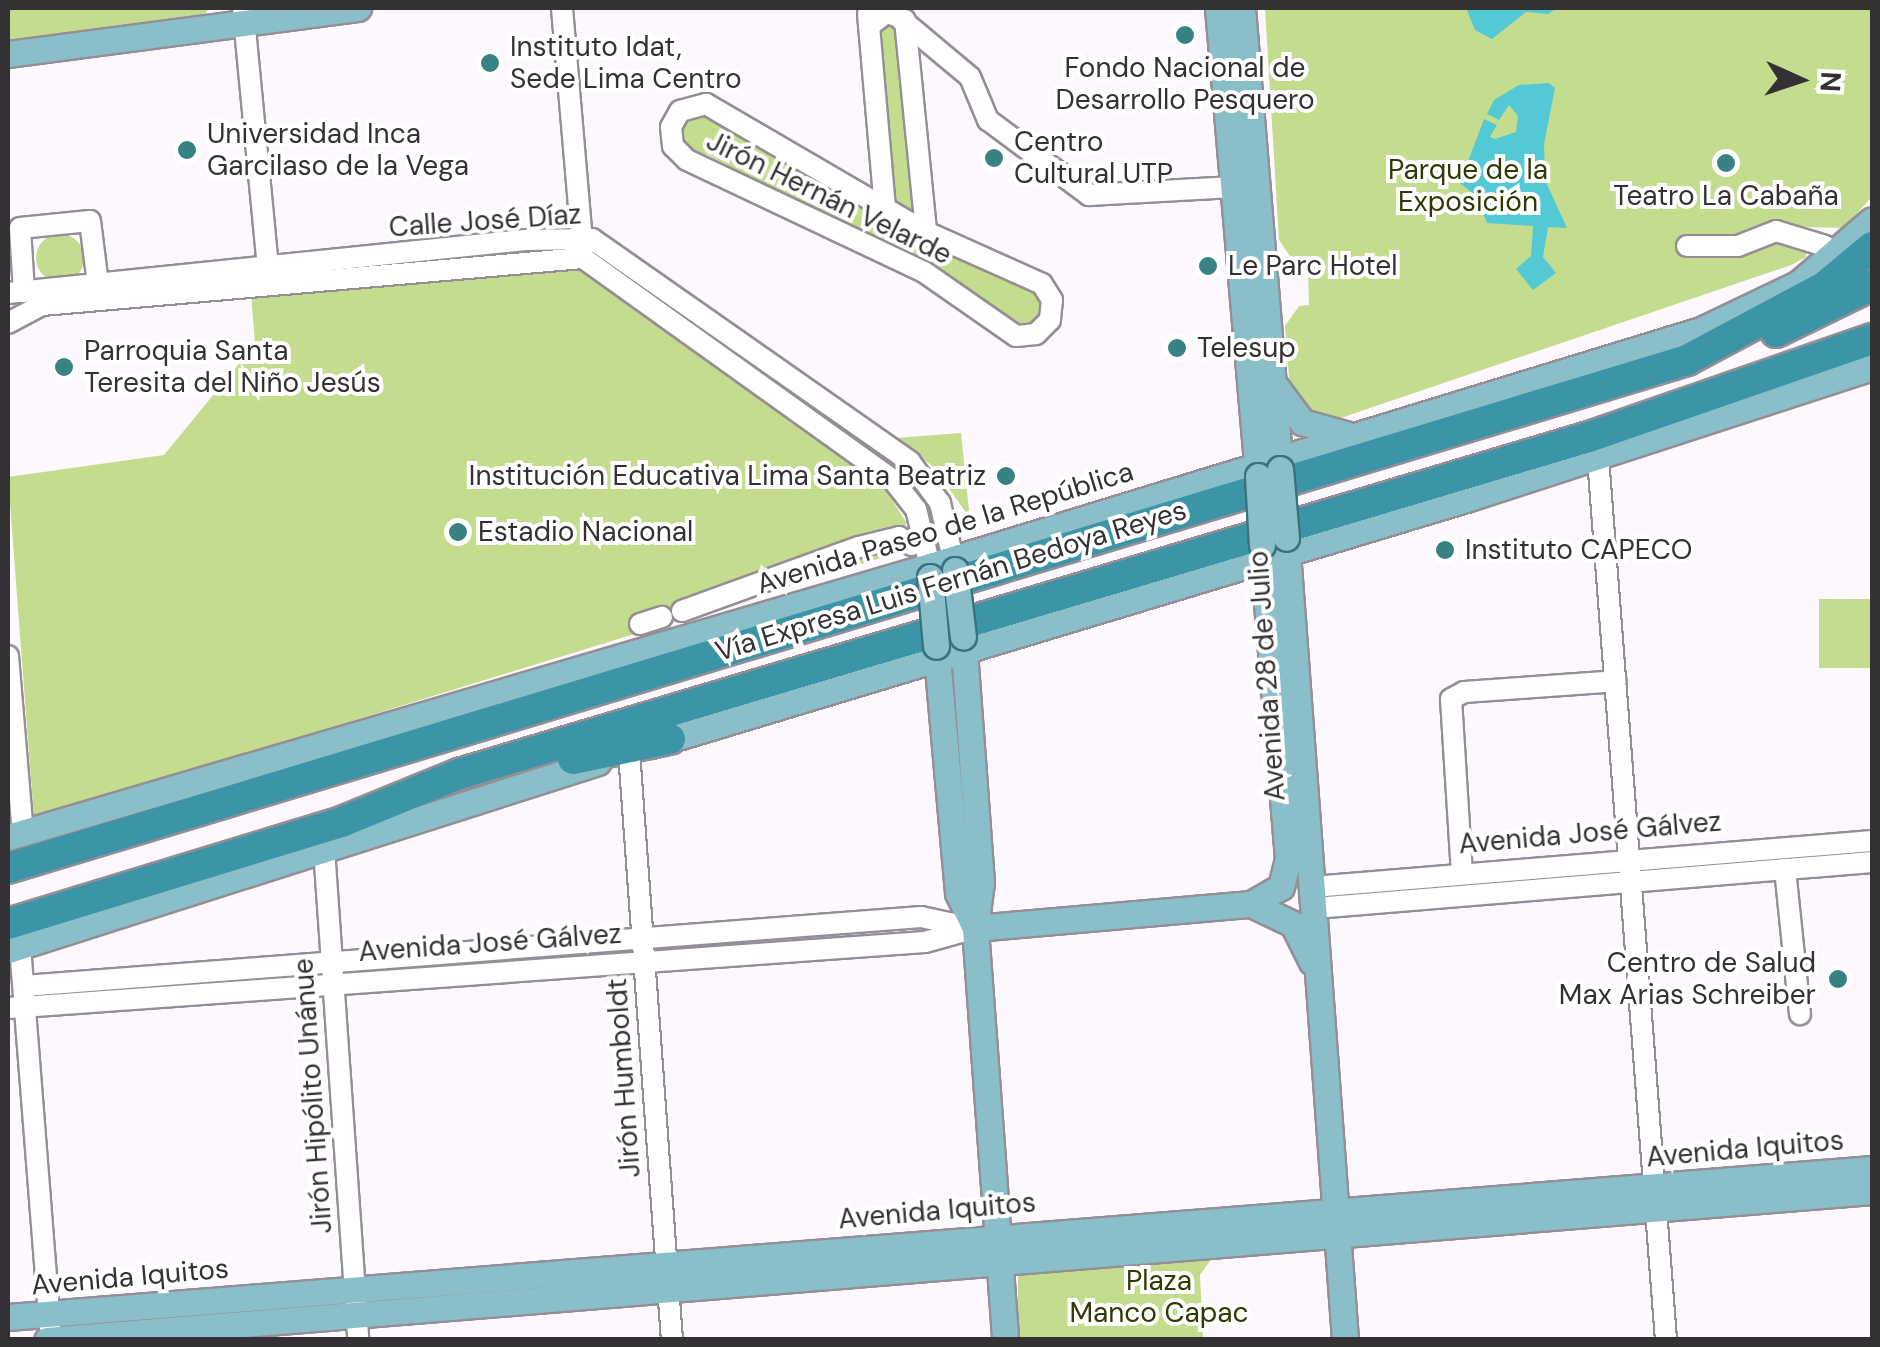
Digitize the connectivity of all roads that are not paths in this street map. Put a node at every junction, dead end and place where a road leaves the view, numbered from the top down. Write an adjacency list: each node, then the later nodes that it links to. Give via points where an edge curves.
1 (358, 8): 5 (main road)
2 (562, 8): 16 (street)
3 (1218, 8): 9 (main road, Avenida 28 de Julio)
4 (1242, 8): 25 (main road, Avenida 28 de Julio)
5 (244, 14): 8 (main road); 17 (street)
6 (904, 16): 7 (street, Jirón Hernán Velarde); 9 (street, via 970,76 988,120 1078,190 1119,198); 12 (street, Jirón Hernán Velarde)
7 (868, 17): 10 (street, Jirón Hernán Velarde)
8 (8, 54)
9 (1234, 187): 28 (main road, Avenida 28 de Julio)
10 (885, 209): 12 (street, Jirón Hernán Velarde); 12 (street, Jirón Hernán Velarde, via 715,108 697,104 674,119 673,146 687,160 924,272 1016,336 1044,328 1053,311 1042,284)
11 (1872, 220): 26 (main road, Avenida Paseo de la República, via 1799,283 1701,330)
12 (926, 232)
13 (1686, 246): 14 (street, via 1738,246 1776,232)
14 (1825, 246)
15 (1872, 247): 23 (highway, Vía Expresa Luis Fernán Bedoya Reyes, via 1824,287)
16 (583, 248): 17 (street, Calle José Díaz); 31 (street, Calle José Díaz, via 893,480 916,509)
17 (269, 276): 19 (street, Calle José Díaz)
18 (1872, 285): 23 (highway, via 1780,330)
19 (108, 288): 20 (street, Calle José Díaz); 20 (street, via 90,220 20,228); 21 (street, Calle José Díaz, via 42,305)
20 (16, 292)
21 (8, 323)
22 (1872, 339): 41 (highway, Vía Expresa Luis Fernán Bedoya Reyes, via 1589,437 459,774)
23 (1687, 360): 39 (highway, Vía Expresa Luis Fernán Bedoya Reyes, via 904,592)
24 (1872, 367): 27 (main road)
25 (1272, 374): 26 (main road, via 1282,400 1302,422); 28 (main road, Avenida 28 de Julio)
26 (1350, 434): 28 (main road, Avenida Paseo de la República)
27 (1598, 458): 30 (main road); 37 (street)
28 (1269, 466): 30 (main road, Avenida 28 de Julio, bridge); 31 (main road, Avenida Paseo de la República)
29 (912, 545): 33 (street, via 900,537 859,547)
30 (1274, 548): 34 (main road); 45 (main road, Avenida 28 de Julio); 51 (main road, Avenida 28 de Julio)
31 (942, 568): 32 (main road, Avenida Paseo de la República); 34 (main road, bridge); 35 (main road, bridge)
32 (851, 590): 39 (highway, via 759,630 468,716 436,728); 42 (main road, Avenida Paseo de la República)
33 (640, 624)
34 (963, 643): 35 (main road); 53 (main road, via 981,882)
35 (937, 651): 38 (main road); 53 (main road, via 958,893)
36 (8, 656): 42 (street)
37 (1616, 681): 49 (street); 50 (street, via 1464,692 1451,699)
38 (670, 739): 40 (main road); 41 (highway, via 580,757 379,820)
39 (411, 748): 47 (highway, Vía Expresa Luis Fernán Bedoya Reyes)
40 (629, 752): 44 (main road); 55 (street, Jirón Humboldt)
41 (344, 821): 54 (highway, Vía Expresa Luis Fernán Bedoya Reyes)
42 (15, 835)
43 (1872, 841): 49 (street, Avenida José Gálvez)
44 (324, 850): 54 (main road); 56 (street, Jirón Hipólito Unánue)
45 (1288, 859): 51 (main road, Avenida 28 de Julio, via 1296,894); 52 (main road, via 1281,887)
46 (1872, 862): 48 (street, Avenida José Gálvez)
47 (8, 868)
48 (1785, 869): 49 (street, Avenida José Gálvez); 60 (street)
49 (1629, 871): 50 (street, Avenida José Gálvez); 51 (street, Avenida José Gálvez); 63 (street)
50 (1462, 874): 51 (street, Avenida José Gálvez)
51 (1314, 898): 58 (main road, Avenida 28 de Julio)
52 (1251, 904): 53 (main road, Avenida José Gálvez); 58 (main road, via 1293,924)
53 (974, 928): 55 (street, Avenida José Gálvez, via 921,918); 65 (main road)
54 (12, 940): 59 (street)
55 (642, 951): 56 (street, Avenida José Gálvez); 57 (street, Avenida José Gálvez); 66 (street, Jirón Humboldt)
56 (331, 960): 57 (street, Jirón Hipólito Unánue); 59 (street, Avenida José Gálvez)
57 (332, 984): 59 (street, Avenida José Gálvez); 67 (street, Jirón Hipólito Unánue)
58 (1320, 987): 64 (main road, Avenida 28 de Julio)
59 (19, 1001): 69 (street)
60 (1800, 1014)
61 (1872, 1169): 63 (main road, Avenida Iquitos)
62 (1872, 1191): 63 (main road, Avenida Iquitos)
63 (1656, 1197): 64 (main road, Avenida Iquitos); 73 (street)
64 (1336, 1222): 65 (main road, Avenida Iquitos); 72 (main road, Avenida 28 de Julio)
65 (998, 1250): 66 (main road, Avenida Iquitos); 71 (main road)
66 (667, 1277): 67 (main road, Avenida Iquitos); 70 (street, Jirón Humboldt)
67 (356, 1314): 69 (main road, Avenida Iquitos)
68 (8, 1317): 69 (main road, Avenida Iquitos)
69 (49, 1333)
70 (672, 1340)
71 (1006, 1340)
72 (1345, 1340)
73 (1666, 1340)

